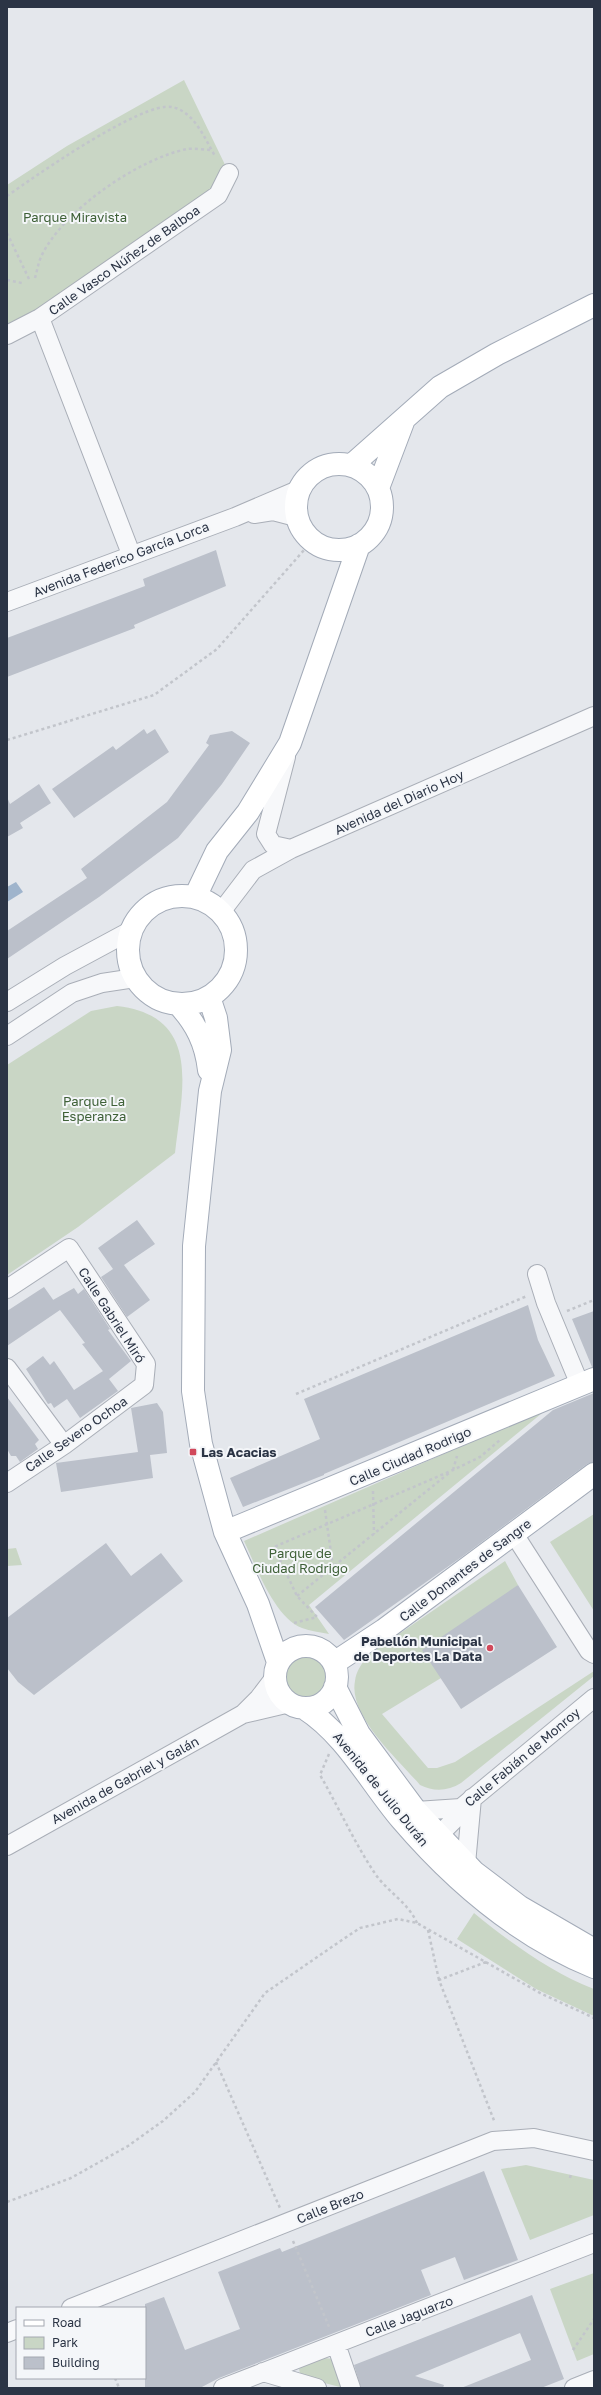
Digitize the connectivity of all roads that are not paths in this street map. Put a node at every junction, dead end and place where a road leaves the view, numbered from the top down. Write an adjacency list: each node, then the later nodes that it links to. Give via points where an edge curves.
1 (229, 173): 3 (street, Calle Vasco Núñez de Balboa, via 218,195)
2 (594, 305): 5 (main road, via 497,354 440,387)
3 (40, 318): 4 (street, Calle Vasco Núñez de Balboa); 13 (street)
4 (7, 335)
5 (404, 420): 6 (main road); 7 (main road)
6 (352, 466): 7 (main road, via 364,471); 8 (main road, via 339,463 326,465 305,479)
7 (378, 488): 12 (main road, via 383,506 381,519 375,532)
8 (298, 490): 9 (street, Avenida Federico García Lorca); 10 (main road, via 295,503)
9 (235, 517): 10 (street, Avenida Federico García Lorca, via 273,511); 13 (street, Avenida Federico García Lorca)
10 (296, 517): 11 (main road, via 302,530)
11 (322, 545): 12 (main road, via 340,550); 14 (main road)
12 (359, 545): 14 (main road)
13 (130, 554): 15 (street, Avenida Federico García Lorca)
14 (343, 592): 17 (main road)
15 (7, 602)
16 (594, 716): 18 (street, Avenida del Diario Hoy)
17 (290, 743): 18 (street, via 266,834 273,845); 19 (main road, via 248,812 218,850)
18 (291, 849): 20 (street, Avenida del Diario Hoy, via 253,870)
19 (195, 897): 20 (main road, via 209,902); 21 (main road, via 179,895 163,898 144,912)
20 (221, 912): 23 (main road, via 231,925 236,941 236,957 225,982)
21 (130, 931): 22 (main road, via 127,947 129,963); 24 (street, via 65,966)
22 (135, 978): 25 (main road, via 146,991 161,1000); 26 (street, via 102,983 72,993)
23 (209, 997): 25 (main road, via 194,1003); 27 (main road, via 216,1018 220,1050)
24 (7, 1002)
25 (178, 1004): 27 (main road, via 191,1018 204,1041)
26 (7, 1036)
27 (210, 1091): 36 (main road, via 194,1246 193,1391 201,1444)
28 (539, 1282): 31 (street, via 552,1317)
29 (7, 1289): 32 (street, Calle Gabriel Miró, via 69,1248 146,1364)
30 (7, 1368): 33 (street)
31 (587, 1382): 36 (main road, Calle Ciudad Rodrigo)
32 (144, 1385): 33 (street, Calle Severo Ochoa)
33 (64, 1445): 35 (street, Calle Severo Ochoa)
34 (594, 1474): 37 (main road, Calle Donantes de Sangre)
35 (7, 1483)
36 (225, 1532): 38 (main road)
37 (514, 1534): 40 (street, via 589,1651); 41 (main road, Calle Donantes de Sangre, via 384,1630)
38 (258, 1604): 39 (main road); 42 (main road)
39 (300, 1647): 41 (main road, via 309,1646 326,1652); 42 (main road, via 284,1655)
40 (594, 1654)
41 (334, 1663): 43 (main road)
42 (276, 1669): 45 (main road, via 276,1687 282,1696); 46 (street, Avenida de Gabriel y Galán, via 259,1698)
43 (335, 1687): 45 (main road, via 322,1703); 48 (main road, Avenida de Julio Durán, via 359,1734)
44 (594, 1698): 47 (street, Calle Fabián de Monroy)
45 (297, 1706): 46 (street, Avenida de Gabriel y Galán); 48 (main road, Avenida de Julio Durán, via 329,1725)
46 (243, 1714): 50 (street, Avenida de Gabriel y Galán)
47 (466, 1803): 48 (street, Calle Fabián de Monroy); 49 (street, via 453,1821); 51 (street)
48 (409, 1815): 49 (main road, Avenida de Julio Durán)
49 (428, 1836): 51 (main road, Avenida de Julio Durán); 53 (main road, Avenida de Julio Durán, via 455,1876 493,1907 533,1937)
50 (7, 1846)
51 (466, 1864): 52 (main road, Avenida de Julio Durán, via 520,1907)
52 (594, 1950)
53 (594, 1967)
54 (594, 2151): 56 (street, Calle Brezo, via 534,2138 493,2141)
55 (594, 2243): 57 (street, Calle Jaguarzo)
56 (74, 2307)
57 (333, 2338): 58 (street, Calle Jaguarzo); 62 (street)
58 (263, 2372): 60 (street, Calle Jaguarzo); 61 (street)
59 (594, 2380): 63 (street)
60 (223, 2388)
61 (317, 2388)
62 (351, 2388)
63 (574, 2388)

